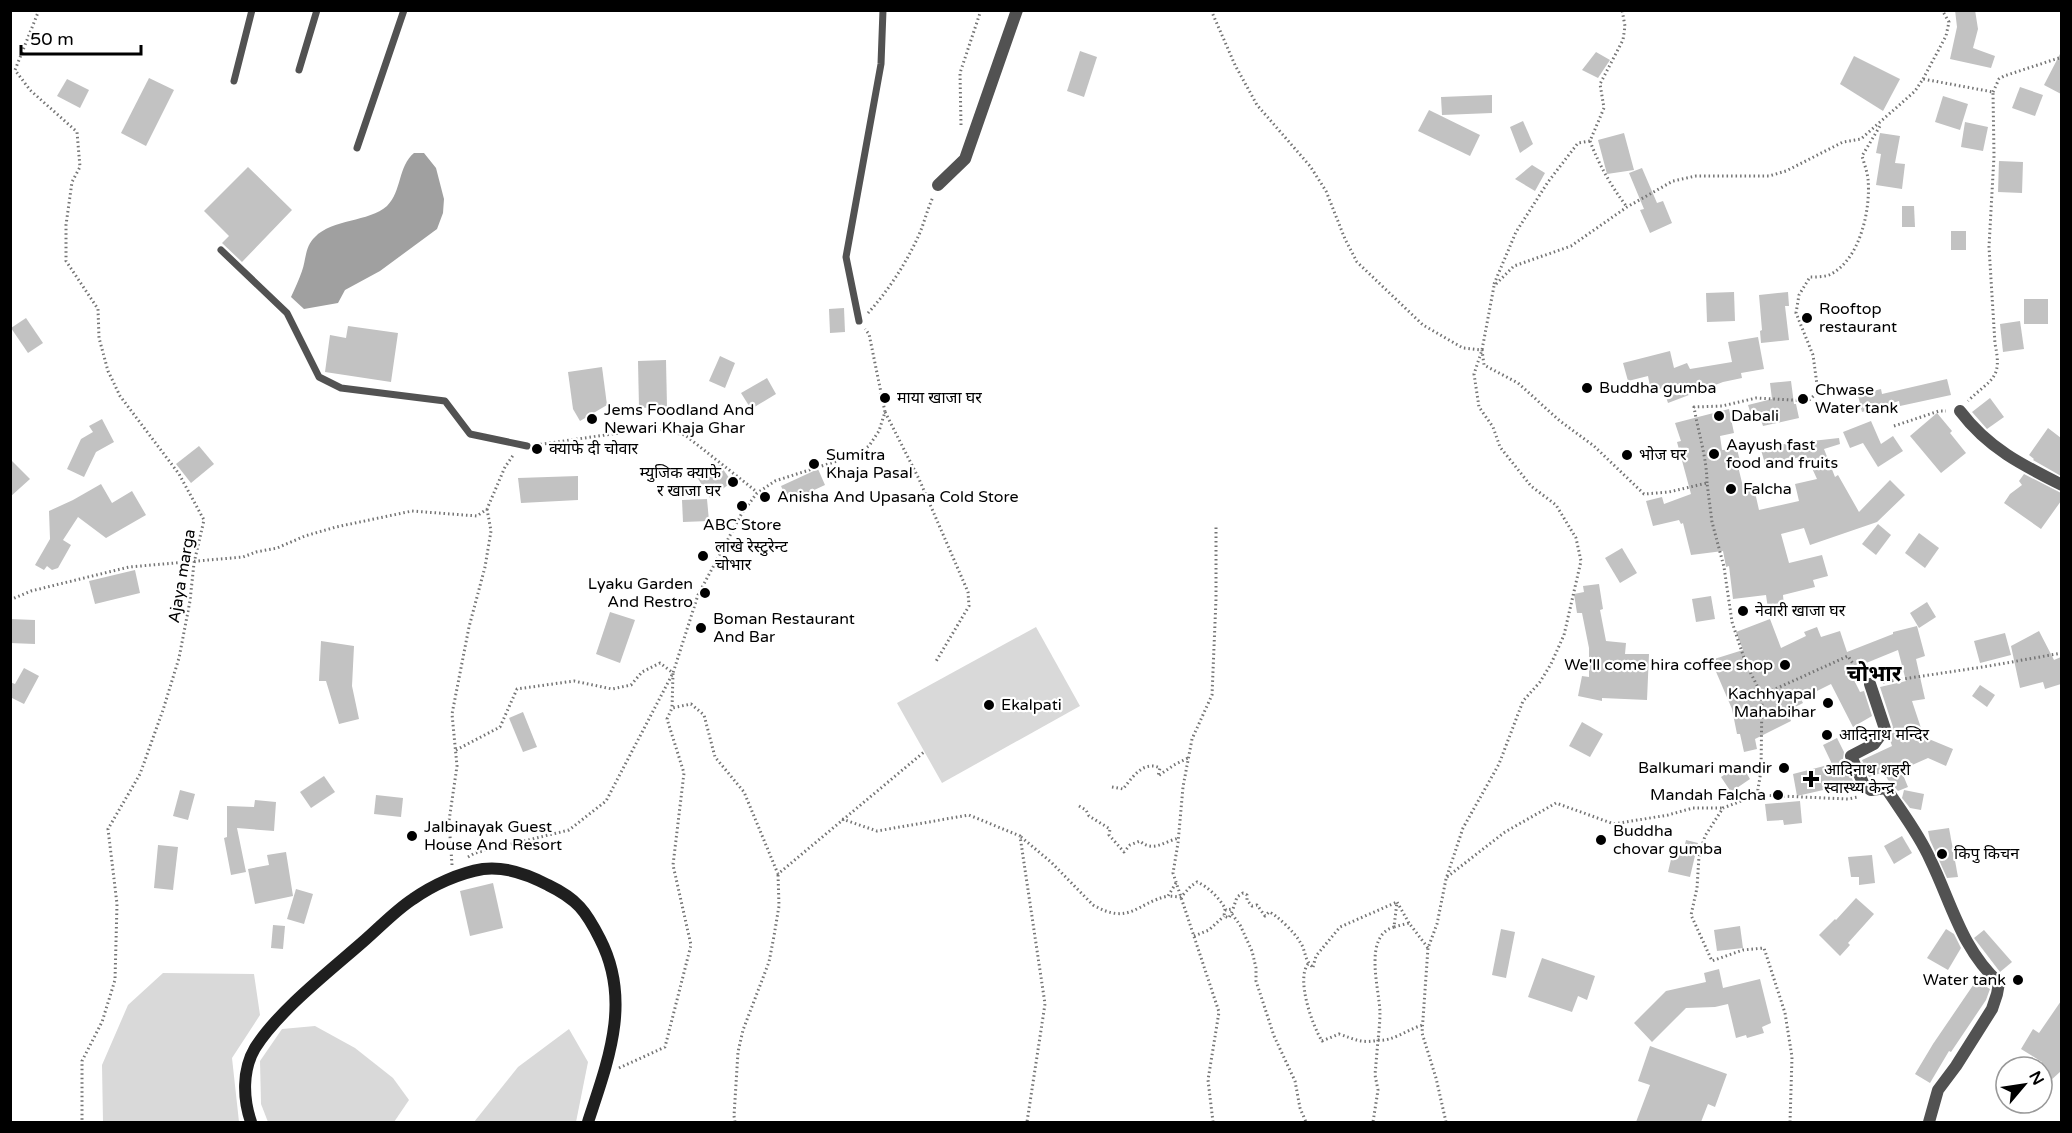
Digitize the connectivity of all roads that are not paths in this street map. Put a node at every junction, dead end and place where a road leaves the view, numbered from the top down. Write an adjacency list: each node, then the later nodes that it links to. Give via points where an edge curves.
1 (252, 10): 7 (lane)
2 (317, 10): 6 (lane)
3 (404, 10): 8 (lane)
4 (883, 10): 11 (lane, via 881,64 846,257)
5 (1017, 10): 9 (street, via 965,159)
6 (299, 70)
7 (234, 81)
8 (357, 148)
9 (938, 184)
10 (222, 250): 13 (lane, via 287,313 319,377 341,388 445,401 470,434)
11 (859, 321)
12 (1960, 411): 14 (street, via 1972,427 2012,460)
13 (527, 446)
14 (2061, 485)
15 (1870, 684): 18 (street, via 1885,729 1874,744 1851,756 1864,785 1871,790 1886,788 1929,857 1968,947 1999,983 1992,1009 1938,1090)
16 (251, 1122): 17 (main road, via 246,1068 255,1048 279,1019 412,899 452,878 485,869 515,871 565,894 588,915 603,944 615,976 615,1030)
17 (588, 1122)
18 (1929, 1122)

